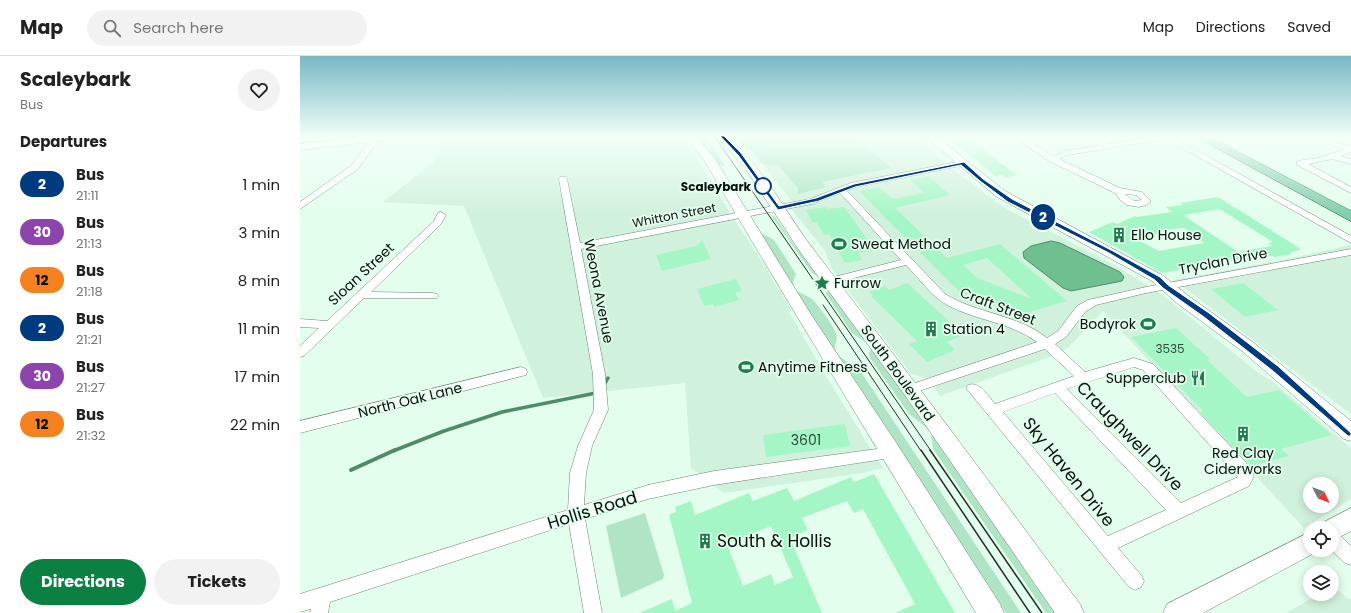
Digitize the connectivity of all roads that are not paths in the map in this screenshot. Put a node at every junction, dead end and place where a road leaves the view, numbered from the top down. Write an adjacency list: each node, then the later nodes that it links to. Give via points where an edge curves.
1 (358, 163): 14 (street)
2 (711, 163): 18 (main road)
3 (746, 163): 15 (main road, South Boulevard)
4 (962, 163): 11 (street, Whitton Street, via 854,185); 25 (main road, via 1013,205 1150,281)
5 (1062, 163): 13 (street)
6 (1214, 163): 20 (street)
7 (1250, 163): 19 (main road)
8 (1260, 163): 16 (main road)
9 (1300, 163): 12 (street)
10 (563, 179): 21 (street, Weona Avenue)
11 (842, 190): 15 (street, Whitton Street, via 817,200); 23 (street, Craft Street)
12 (1351, 190)
13 (1119, 191)
14 (300, 206)
15 (778, 208): 18 (street, Whitton Street); 24 (main road, South Boulevard)
16 (1351, 212)
17 (441, 215): 26 (street, Sloan Street, via 438,222)
18 (743, 215): 21 (street, Whitton Street); 40 (main road, via 805,318)
19 (1351, 217)
20 (1351, 240)
21 (575, 247): 42 (street, Weona Avenue, via 599,374 601,410 587,442 578,473)
22 (1351, 252): 25 (street, Tryclan Drive)
23 (908, 261): 24 (street); 30 (street, Craft Street, via 946,300 1024,328)
24 (830, 281): 36 (main road, South Boulevard)
25 (1166, 287): 30 (street, Tryclan Drive, via 1105,298 1086,305 1062,334); 39 (main road, via 1236,337)
26 (361, 295): 27 (street); 29 (street, Sloan Street)
27 (433, 296)
28 (300, 323): 29 (street)
29 (329, 325): 31 (street, Sloan Street)
30 (1046, 344): 33 (street, Craft Street); 36 (street, Tryclan Drive)
31 (300, 353)
32 (521, 372): 38 (street, North Oak Lane)
33 (1083, 378): 34 (street); 41 (street, via 1134,362 1148,367 1244,471 1244,481)
34 (1057, 387): 37 (street); 41 (street, Craughwell Drive)
35 (973, 388): 37 (street, Sky Haven Drive)
36 (911, 389): 54 (main road, South Boulevard)
37 (993, 410): 45 (street, Sky Haven Drive)
38 (300, 427)
39 (1351, 433)
40 (892, 453): 42 (street, Hollis Road, via 692,482 648,492); 53 (main road)
41 (1178, 511): 45 (street)
42 (576, 515): 51 (street, Hollis Road); 52 (street)
43 (1351, 518): 44 (main road)
44 (1339, 526)
45 (1105, 546): 49 (street, Sky Haven Drive)
46 (1339, 546): 48 (street)
47 (1303, 547): 55 (main road)
48 (1351, 557)
49 (1135, 582)
50 (300, 603): 51 (street, Hollis Road)
51 (321, 604)
52 (593, 613)
53 (991, 613)
54 (1071, 613)
55 (1176, 613)

